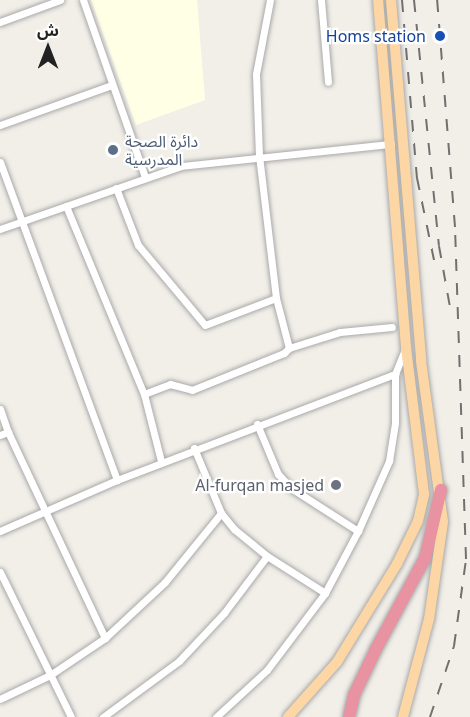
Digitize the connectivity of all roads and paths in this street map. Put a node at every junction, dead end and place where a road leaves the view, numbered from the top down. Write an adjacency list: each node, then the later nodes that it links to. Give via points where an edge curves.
1 (60, 0): 7 (street)
2 (83, 0): 9 (street)
3 (270, 0): 12 (street, via 256,74)
4 (321, 0): 8 (street)
5 (378, 0): 11 (main road)
6 (391, 0): 32 (main road, via 421,361)
7 (0, 22)
8 (327, 82)
9 (112, 85): 10 (street); 14 (street)
10 (0, 125)
11 (391, 144): 12 (street); 21 (main road)
12 (260, 156): 14 (street, via 181,166); 19 (street)
13 (0, 162): 17 (street)
14 (145, 177): 15 (street)
15 (116, 188): 16 (street); 19 (street, via 138,245 205,325)
16 (66, 206): 17 (street); 24 (street)
17 (20, 222): 18 (street); 31 (street)
18 (0, 229)
19 (276, 298): 22 (street)
20 (392, 327): 22 (street, via 340,332)
21 (406, 347): 23 (street); 46 (main road, via 424,470 418,521 338,662)
22 (289, 348): 24 (street, via 192,390 170,384)
23 (395, 374): 26 (street); 36 (street, via 395,422 389,461)
24 (144, 394): 30 (street)
25 (0, 409): 27 (street)
26 (257, 424): 29 (street); 36 (street, via 278,474 291,488)
27 (8, 432): 28 (street); 33 (street)
28 (0, 435)
29 (194, 448): 30 (street); 34 (street)
30 (161, 461): 31 (street)
31 (117, 480): 33 (street)
32 (441, 490): 47 (highway, via 425,558 367,668); 48 (main road, via 442,522 429,619)
33 (43, 512): 35 (street); 40 (street)
34 (221, 513): 37 (street); 40 (street, via 165,582)
35 (0, 531)
36 (358, 531): 39 (street)
37 (267, 556): 39 (street); 44 (street, via 224,613 179,661)
38 (0, 573): 41 (street)
39 (325, 593): 45 (street, via 267,670)
40 (105, 638): 41 (street)
41 (50, 675): 42 (street); 43 (street)
42 (0, 699)
43 (71, 717)
44 (103, 717)
45 (216, 717)
46 (288, 717)
47 (349, 717)
48 (403, 717)

